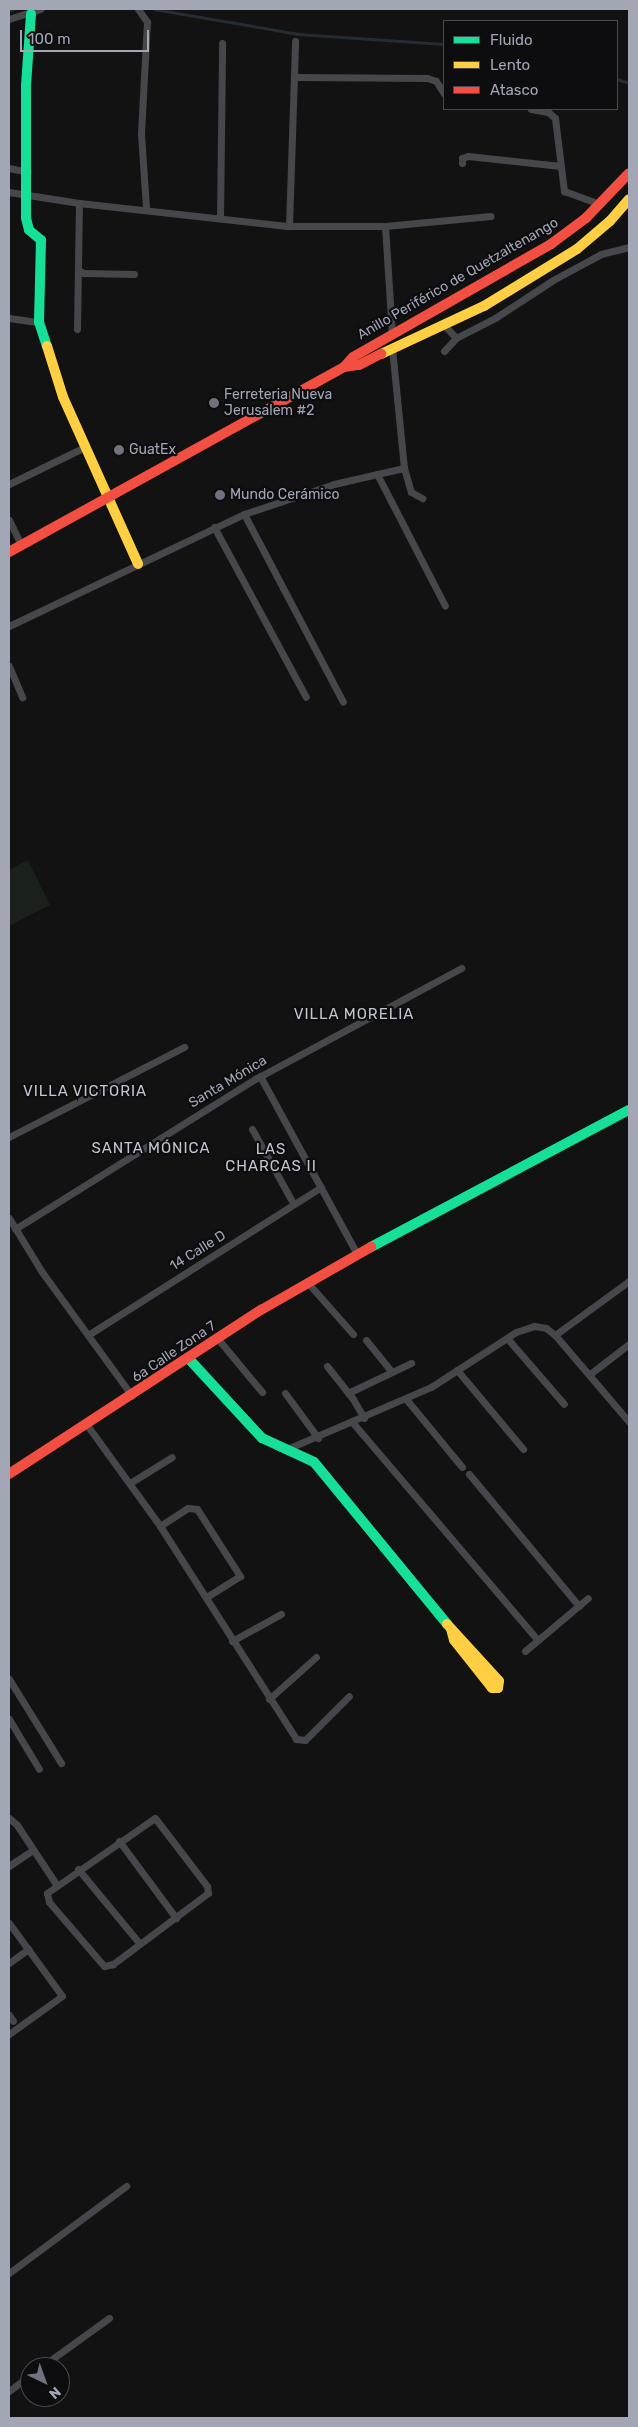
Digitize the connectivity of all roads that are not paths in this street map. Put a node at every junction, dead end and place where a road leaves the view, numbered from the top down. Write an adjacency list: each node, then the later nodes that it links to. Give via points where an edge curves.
1 (138, 9): 19 (street, via 147,22 141,134)
2 (36, 12): 3 (street); 12 (main road, via 26,86)
3 (9, 19)
4 (295, 41): 6 (street)
5 (222, 43): 21 (street)
6 (294, 77): 7 (street, via 428,78 436,81); 22 (street)
7 (443, 92)
8 (535, 110): 10 (street, via 554,115)
9 (462, 164): 10 (street, via 462,158 468,156)
10 (560, 166): 18 (street, via 564,191)
11 (9, 168): 12 (street)
12 (28, 172): 15 (main road)
13 (629, 173): 18 (main road, Anillo Periférico de Quetzaltenango)
14 (9, 192): 15 (street)
15 (27, 196): 17 (street); 28 (main road, via 26,223 41,240)
16 (629, 199): 29 (main road, Anillo Periférico de Quetzaltenango, via 601,229 562,259 484,306)
17 (79, 204): 19 (street); 25 (street)
18 (600, 204): 31 (main road, Anillo Periférico de Quetzaltenango, via 551,244)
19 (146, 208): 21 (street)
20 (491, 216): 23 (street)
21 (220, 218): 22 (street)
22 (289, 226): 23 (street)
23 (385, 226): 31 (street)
24 (629, 247): 32 (street, via 601,254)
25 (78, 270): 26 (street, via 84,273); 30 (street)
26 (134, 274)
27 (9, 318): 28 (street)
28 (40, 322): 36 (main road, via 58,383)
29 (444, 325): 32 (street); 33 (main road, Anillo Periférico de Quetzaltenango)
30 (77, 329)
31 (392, 335): 35 (main road, Anillo Periférico de Quetzaltenango, via 353,357)
32 (456, 338): 34 (street)
33 (392, 348): 35 (main road, Anillo Periférico de Quetzaltenango, via 358,365); 37 (street)
34 (444, 351)
35 (344, 367): 40 (main road, Anillo Periférico de Quetzaltenango)
36 (85, 447): 39 (street); 40 (main road)
37 (404, 468): 38 (street); 41 (street, via 411,491)
38 (377, 474): 42 (street, via 334,484); 48 (street)
39 (9, 484)
40 (107, 498): 45 (main road, Anillo Periférico de Quetzaltenango); 47 (main road)
41 (422, 498)
42 (244, 514): 44 (street); 53 (street)
43 (9, 520): 45 (street)
44 (214, 526): 47 (street); 52 (street)
45 (21, 545): 46 (main road, Anillo Periférico de Quetzaltenango)
46 (9, 552)
47 (138, 564): 49 (street)
48 (444, 606)
49 (9, 626)
50 (9, 666): 51 (street)
51 (22, 697)
52 (306, 697)
53 (343, 702)
54 (462, 968): 56 (street, Santa Mónica)
55 (184, 1047): 59 (street)
56 (260, 1076): 60 (street); 63 (street, Santa Mónica)
57 (629, 1110): 64 (main road, 6a Calle Zona 7)
58 (252, 1129): 61 (street)
59 (9, 1137)
60 (321, 1187): 61 (street, 14 Calle D); 64 (street)
61 (294, 1203): 69 (street, 14 Calle D)
62 (9, 1218): 63 (street)
63 (15, 1229): 69 (street)
64 (357, 1254): 66 (main road, 6a Calle Zona 7)
65 (629, 1280): 68 (street)
66 (308, 1283): 67 (street); 71 (main road, 6a Calle Zona 7)
67 (354, 1334)
68 (556, 1335): 70 (street, via 546,1328 534,1326); 79 (street)
69 (88, 1336): 83 (street)
70 (507, 1338): 77 (street); 85 (street)
71 (218, 1339): 74 (main road, 6a Calle Zona 7); 80 (street)
72 (366, 1340): 78 (street)
73 (629, 1344): 79 (street)
74 (188, 1359): 83 (main road, 6a Calle Zona 7); 92 (main road, via 262,1438)
75 (411, 1362): 78 (street)
76 (326, 1366): 81 (street)
77 (457, 1370): 84 (street); 91 (street)
78 (391, 1371): 81 (street)
79 (590, 1374): 87 (street)
80 (262, 1392)
81 (348, 1392): 86 (street)
82 (285, 1393): 90 (street)
83 (132, 1396): 89 (main road, 6a Calle Zona 7)
84 (406, 1399): 86 (street); 94 (street)
85 (564, 1404)
86 (364, 1418): 88 (street)
87 (629, 1422)
88 (353, 1423): 90 (street); 104 (street)
89 (87, 1426): 95 (main road, 6a Calle Zona 7); 97 (street)
90 (318, 1438): 92 (street)
91 (523, 1448)
92 (287, 1449): 103 (main road, via 314,1462)
93 (172, 1457): 97 (street)
94 (462, 1467)
95 (9, 1474)
96 (470, 1474): 101 (street)
97 (130, 1483): 98 (street)
98 (160, 1526): 99 (street); 99 (street, via 188,1508 197,1509 240,1576)
99 (207, 1597): 105 (street)
100 (588, 1598): 101 (street)
101 (579, 1606): 104 (street)
102 (281, 1614): 105 (street)
103 (451, 1629): 103 (main road, via 454,1640 486,1682 492,1688 498,1688 499,1681)
104 (538, 1640): 106 (street)
105 (232, 1641): 110 (street)
106 (525, 1651)
107 (316, 1658): 110 (street)
108 (9, 1679): 112 (street)
109 (349, 1696): 110 (street, via 300,1741)
110 (269, 1699)
111 (9, 1719): 113 (street)
112 (61, 1763)
113 (39, 1769)
114 (9, 1817): 116 (street)
115 (119, 1841): 118 (street); 120 (street); 120 (street, via 150,1819 160,1822 209,1889 206,1896)
116 (33, 1850): 117 (street); 119 (street)
117 (9, 1866)
118 (78, 1869): 119 (street); 122 (street)
119 (56, 1884): 122 (street, via 47,1893 47,1900 102,1965 109,1966)
120 (176, 1918): 122 (street)
121 (9, 1923): 123 (street)
122 (140, 1944)
123 (28, 1949): 124 (street); 125 (street, via 62,1996)
124 (9, 1962)
125 (9, 2034)
126 (126, 2186): 127 (street)
127 (9, 2273)
128 (109, 2318): 129 (street)
129 (55, 2357)
130 (20, 2382): 131 (street)
131 (9, 2390)

